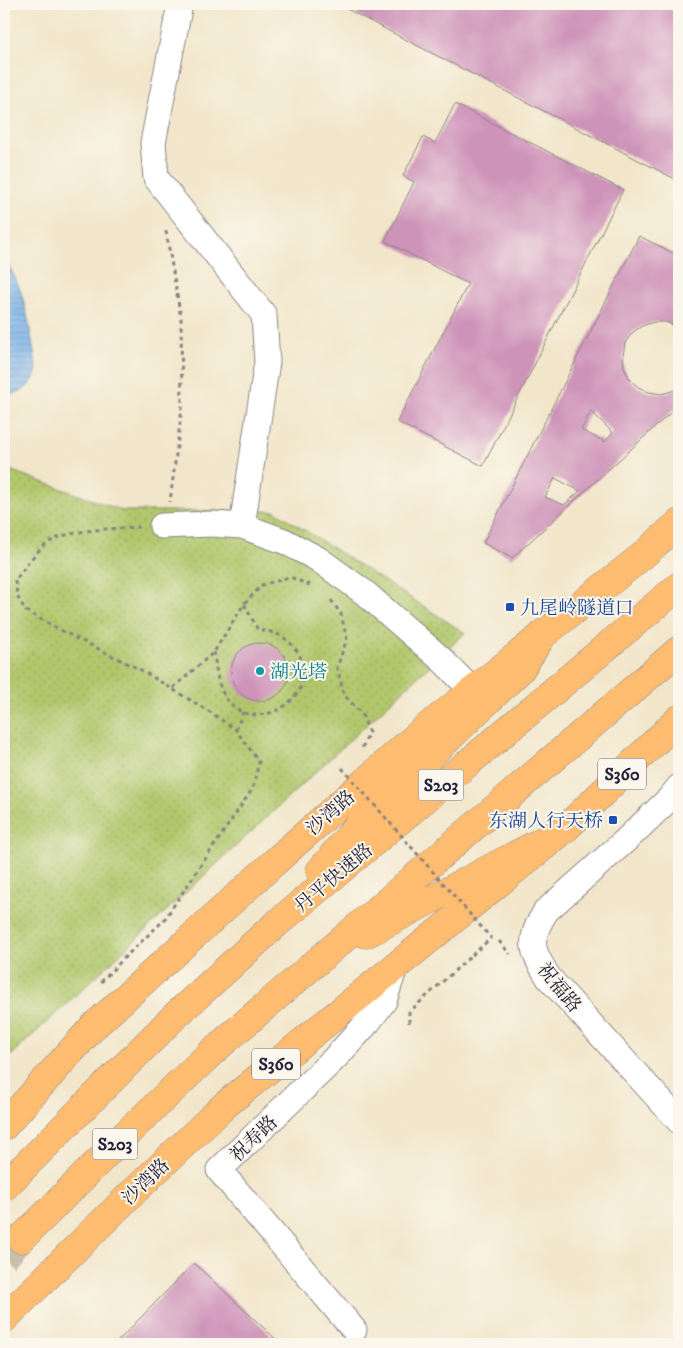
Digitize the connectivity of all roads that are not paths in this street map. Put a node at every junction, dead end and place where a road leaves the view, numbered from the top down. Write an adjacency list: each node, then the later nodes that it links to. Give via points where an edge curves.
1 (180, 4): 4 (street, via 153,143 156,178 264,315 266,362)
2 (679, 523): 6 (main road, 沙湾路)
3 (162, 526): 4 (street)
4 (242, 526): 8 (street, via 284,541 318,559 365,594)
5 (679, 586): 12 (main road, 丹平快速路 / S203)
6 (544, 633): 8 (main road, 沙湾路); 12 (main road, via 520,670 360,823)
7 (679, 650): 13 (main road, S203)
8 (473, 691): 16 (main road, 沙湾路, via 421,732 288,849 93,1027)
9 (679, 719): 11 (main road, 沙湾路 / S360)
10 (679, 787): 15 (street, 祝福路, via 626,840 546,911 536,926 533,941 536,957 549,978)
11 (565, 829): 13 (main road); 14 (main road, 沙湾路 / S360)
12 (276, 925): 17 (main road, 丹平快速路 / S203, via 175,1016)
13 (323, 957): 18 (main road, S203, via 212,1052)
14 (395, 967): 19 (main road, 沙湾路 / S360, via 225,1105); 20 (street, 祝寿路, via 384,1001 369,1021 219,1170)
15 (679, 1121)
16 (4, 1126)
17 (4, 1187)
18 (21, 1239)
19 (4, 1319)
20 (354, 1330)

